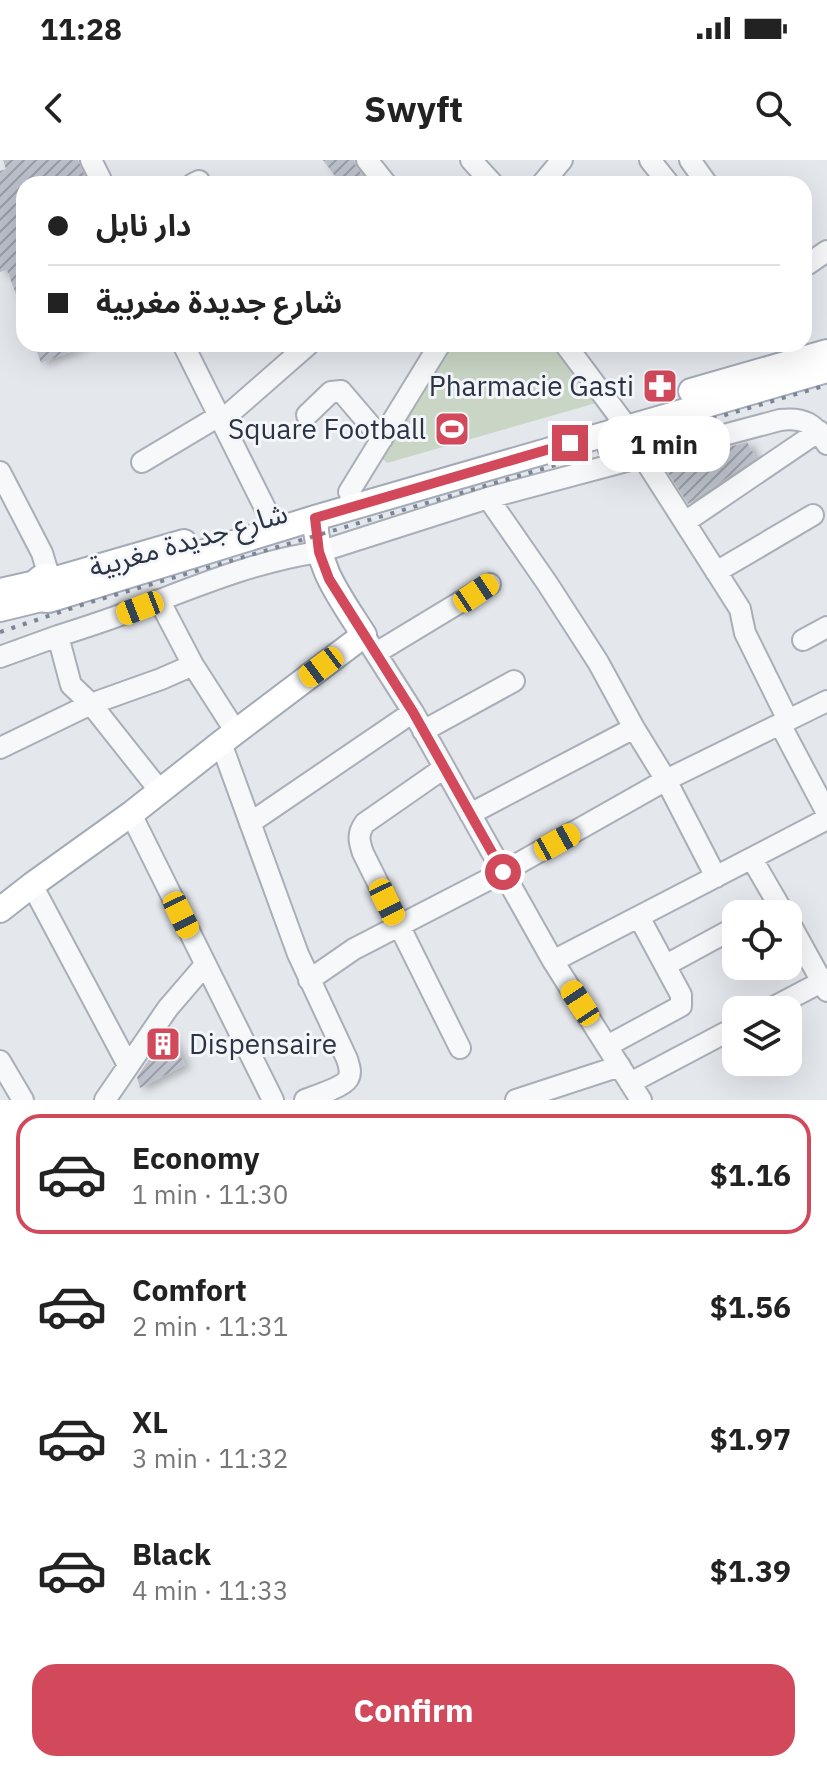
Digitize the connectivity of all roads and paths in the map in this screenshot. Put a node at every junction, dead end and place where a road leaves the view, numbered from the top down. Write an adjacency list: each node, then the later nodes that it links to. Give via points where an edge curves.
1 (471, 160): 3 (street)
2 (650, 160): 4 (street)
3 (486, 176)
4 (663, 176)
5 (187, 352): 12 (street)
6 (299, 352): 12 (street)
7 (435, 352): 15 (street)
8 (571, 352): 13 (street)
9 (827, 352): 13 (main road, شارع جديدة مغربية)
10 (827, 370): 13 (main road, شارع جديدة مغربية)
11 (307, 415): 15 (street, via 331,392 341,391)
12 (220, 418): 17 (street); 22 (street)
13 (622, 420): 19 (main road, شارع جديدة مغربية); 23 (main road, شارع جديدة مغربية)
14 (823, 438): 16 (street, via 808,423 780,420); 24 (street)
15 (382, 439): 19 (street)
16 (643, 457): 20 (street); 24 (street)
17 (142, 462)
18 (0, 472): 28 (street, via 42,553)
19 (349, 492): 22 (main road, شارع جديدة مغربية)
20 (488, 498): 25 (street); 43 (street, via 598,662)
21 (813, 515): 26 (street)
22 (269, 516): 28 (main road, شارع جديدة مغربية)
23 (315, 518): 25 (main road); 28 (main road, شارع جديدة مغربية)
24 (685, 522): 26 (street)
25 (319, 552): 30 (street, via 247,568); 35 (main road, via 329,579)
26 (716, 572): 42 (street, via 740,609 745,633)
27 (490, 584): 35 (street)
28 (47, 587): 29 (main road); 31 (main road)
29 (0, 591)
30 (159, 600): 33 (street); 37 (street)
31 (0, 609)
32 (827, 627): 34 (street)
33 (58, 636): 36 (street); 40 (street, via 71,685)
34 (803, 640)
35 (370, 644): 41 (street); 45 (main road)
36 (0, 657)
37 (193, 665): 40 (street); 45 (street)
38 (514, 681): 44 (street)
39 (827, 701): 42 (street)
40 (91, 704): 46 (street); 49 (street)
41 (413, 712): 44 (street); 54 (street)
42 (784, 722): 48 (street); 50 (street)
43 (634, 728): 48 (street); 52 (street)
44 (423, 731): 47 (street)
45 (228, 738): 49 (main road); 54 (street)
46 (0, 748)
47 (444, 768): 52 (street); 62 (street, via 375,814 359,834)
48 (666, 780): 56 (street); 57 (street)
49 (160, 791): 51 (main road)
50 (827, 813)
51 (131, 814): 58 (main road); 66 (street)
52 (470, 814): 56 (street)
53 (827, 819): 55 (street)
54 (250, 823): 68 (street)
55 (752, 859): 57 (street); 59 (street)
56 (503, 872): 62 (street); 65 (street)
57 (716, 877): 61 (street)
58 (32, 885): 60 (main road); 75 (street)
59 (772, 900)
60 (0, 910)
61 (639, 917): 65 (street); 67 (street)
62 (399, 926): 68 (street); 73 (street)
63 (722, 935): 67 (street)
64 (802, 949): 69 (street)
65 (553, 961): 72 (street)
66 (205, 965): 75 (street); 79 (street)
67 (666, 965): 72 (street, via 681,1006)
68 (309, 980): 80 (street, via 350,1076)
69 (825, 984): 70 (street)
70 (799, 996)
71 (722, 1034): 76 (street)
72 (607, 1046): 76 (street)
73 (460, 1048)
74 (0, 1061): 77 (street)
75 (128, 1065): 78 (street)
76 (630, 1083): 81 (street)
77 (23, 1100)
78 (105, 1100)
79 (273, 1100)
80 (305, 1100)
81 (516, 1100)

